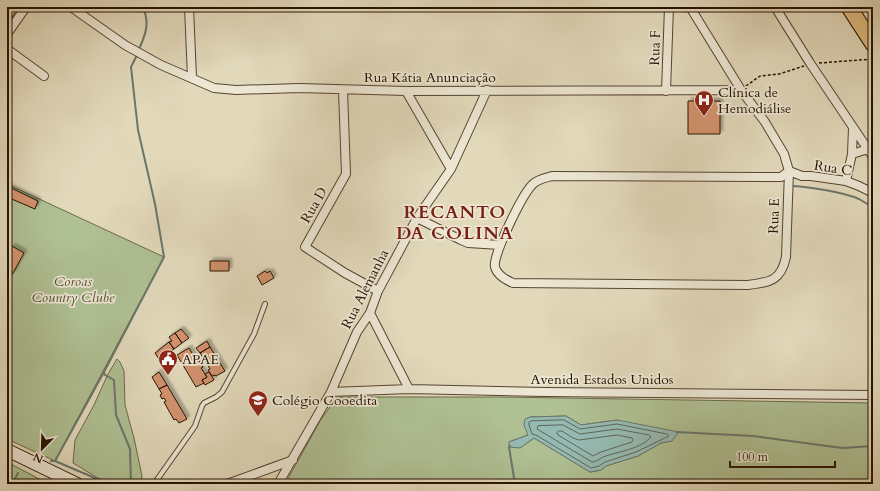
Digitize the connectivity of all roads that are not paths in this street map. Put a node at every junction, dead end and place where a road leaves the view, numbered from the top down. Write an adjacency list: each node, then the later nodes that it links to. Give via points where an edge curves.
1 (13, 7): 9 (street)
2 (26, 7): 10 (street)
3 (71, 7): 14 (street, Rua Kátia Anunciação, via 125,44)
4 (189, 7): 14 (street)
5 (669, 7): 18 (street, Rua F)
6 (690, 7): 17 (street)
7 (775, 7): 20 (street)
8 (849, 7): 11 (highway)
9 (7, 17)
10 (7, 34)
11 (873, 44)
12 (7, 49): 13 (street)
13 (44, 76)
14 (192, 78): 15 (street, Rua Kátia Anunciação, via 206,86 236,90)
15 (343, 90): 19 (street, Rua Kátia Anunciação); 30 (street, Rua D, via 346,174 305,247)
16 (488, 90): 18 (street, Rua Kátia Anunciação); 19 (street, Rua Kátia Anunciação); 24 (street, Rua Alemanha)
17 (741, 90): 18 (street, Rua Kátia Anunciação); 25 (street, via 779,144)
18 (666, 91)
19 (406, 92): 24 (street)
20 (853, 128): 21 (street); 22 (street)
21 (868, 149): 22 (street); 23 (street)
22 (852, 154): 26 (street)
23 (873, 157)
24 (451, 169): 28 (street, Rua Alemanha)
25 (789, 171): 26 (street, Rua C, via 802,176); 29 (street, Rua E, via 781,176 543,178 531,185); 29 (street, Rua E, via 786,257 780,274 770,281 748,285 513,283 501,276 495,267 494,261)
26 (846, 181): 27 (street, Rua C)
27 (873, 193)
28 (417, 218): 29 (street, via 460,240); 30 (street, Rua Alemanha)
29 (500, 245)
30 (378, 291): 32 (street, Rua Alemanha)
31 (265, 304): 39 (lane, via 254,334 222,392 204,403 195,426)
32 (370, 313): 33 (street); 34 (street, Rua Alemanha, via 357,332)
33 (409, 389): 34 (street, Avenida Estados Unidos); 35 (street, Avenida Estados Unidos)
34 (332, 392): 37 (street, Rua Alemanha)
35 (873, 395)
36 (7, 450): 38 (main road)
37 (293, 460): 40 (street); 41 (street, Rua Alemanha)
38 (77, 484)
39 (154, 484)
40 (227, 484)
41 (278, 484)

